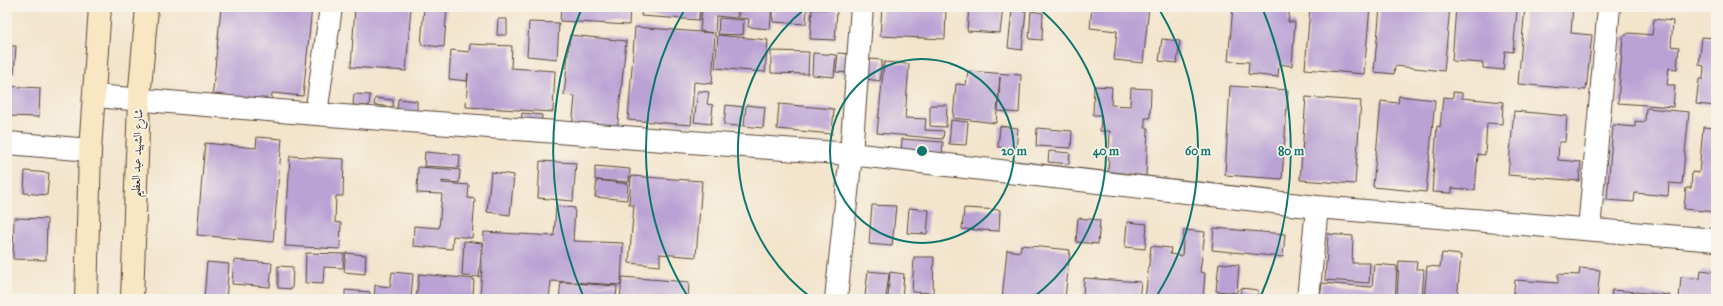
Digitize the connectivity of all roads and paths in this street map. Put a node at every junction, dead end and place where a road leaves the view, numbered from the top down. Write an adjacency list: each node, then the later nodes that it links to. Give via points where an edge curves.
1 (100, 7): 6 (main road)
2 (147, 7): 7 (main road, شارع الشهيد عبد العظيم)
3 (331, 7): 8 (street)
4 (862, 7): 11 (street)
5 (1610, 7): 13 (street)
6 (95, 96): 7 (street); 10 (main road)
7 (139, 100): 8 (street); 16 (main road, شارع الشهيد عبد العظيم)
8 (316, 114): 11 (street)
9 (7, 144): 10 (street)
10 (90, 150): 15 (main road)
11 (851, 154): 12 (street); 17 (street)
12 (1317, 207): 13 (street); 18 (street)
13 (1589, 229): 14 (street)
14 (1716, 240)
15 (86, 299)
16 (132, 299)
17 (836, 299)
18 (1308, 299)

